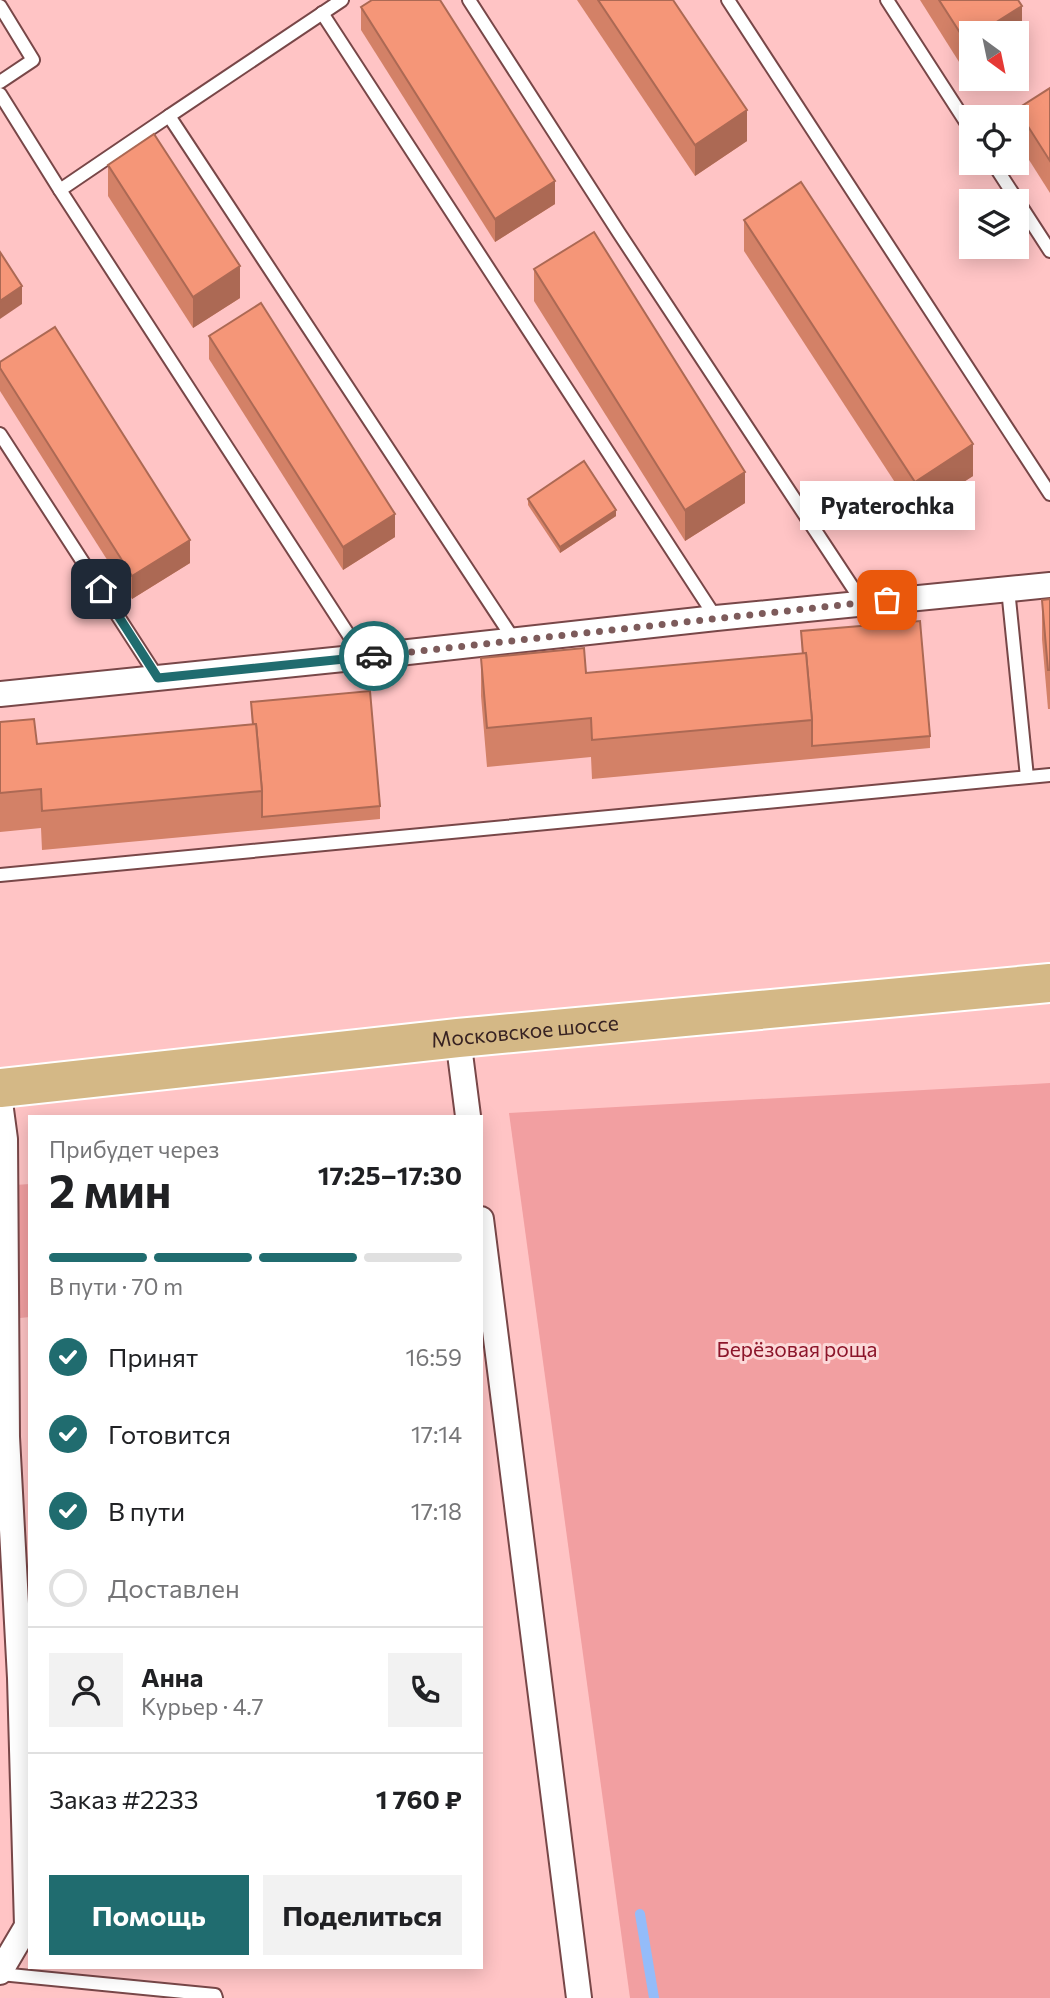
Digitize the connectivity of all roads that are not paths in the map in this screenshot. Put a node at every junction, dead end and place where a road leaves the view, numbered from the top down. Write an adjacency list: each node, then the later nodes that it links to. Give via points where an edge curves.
1 (342, 0): 6 (lane)
2 (469, 0): 18 (lane)
3 (728, 0): 15 (lane)
4 (887, 0): 9 (lane)
5 (0, 6): 7 (lane, via 33,60)
6 (322, 13): 10 (lane); 19 (lane)
7 (0, 82)
8 (0, 94): 12 (lane)
9 (959, 111)
10 (169, 116): 12 (lane); 20 (lane)
11 (1001, 175): 13 (lane)
12 (60, 190): 21 (lane)
13 (1050, 251)
14 (0, 434): 22 (lane)
15 (1050, 494)
16 (1050, 585): 17 (street)
17 (1008, 589): 18 (street); 25 (lane)
18 (863, 603): 19 (street)
19 (716, 618): 20 (street)
20 (514, 640): 21 (street)
21 (363, 657): 22 (street)
22 (158, 678): 23 (street)
23 (0, 694)
24 (1050, 775): 25 (lane)
25 (1027, 777): 26 (lane)
26 (0, 875)
27 (1050, 983): 28 (main road, Московское шоссе)
28 (458, 1038): 29 (main road, Московское шоссе); 31 (street)
29 (0, 1088)
30 (0, 1102): 33 (street, via 5,1139 7,1437)
31 (468, 1115)
32 (483, 1235): 36 (street)
33 (24, 1640): 34 (street, via 27,1926)
34 (0, 1973): 35 (lane)
35 (216, 1998)
36 (579, 1998)

